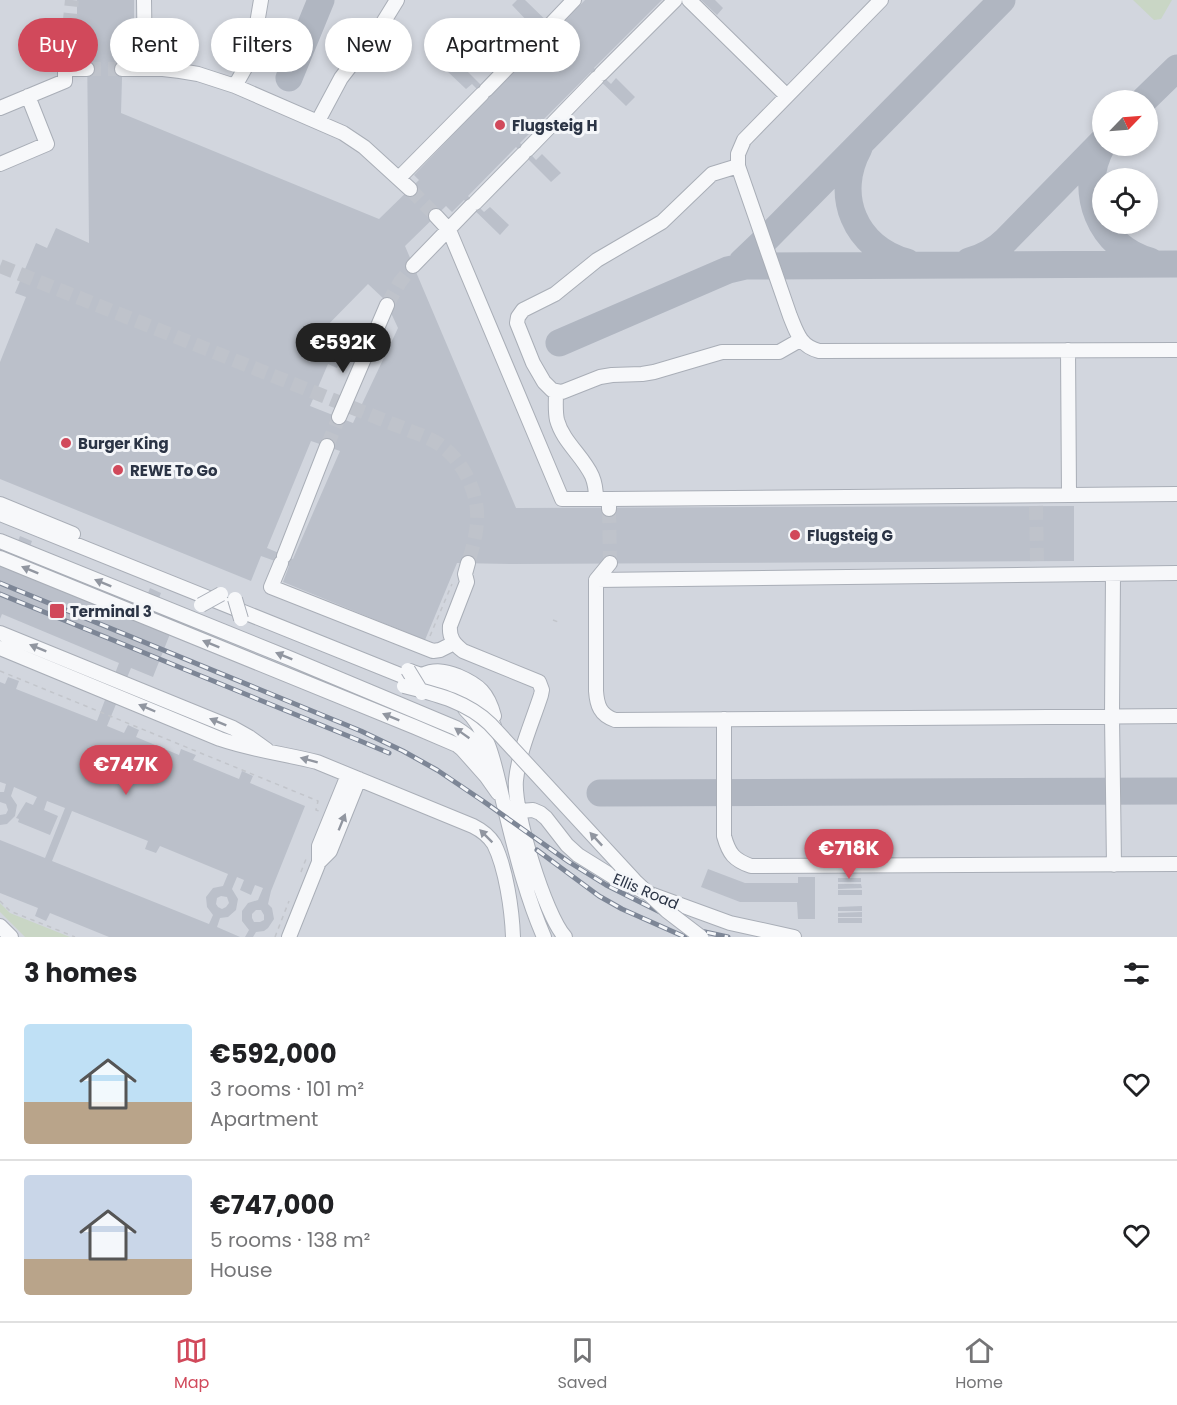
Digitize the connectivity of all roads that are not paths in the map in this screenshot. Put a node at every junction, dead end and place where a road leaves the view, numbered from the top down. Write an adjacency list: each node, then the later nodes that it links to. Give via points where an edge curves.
1 (144, 0): 8 (lane)
2 (261, 0): 11 (lane, via 252,54)
3 (398, 0): 15 (lane, via 341,78)
4 (574, 0): 18 (lane)
5 (675, 0): 21 (lane)
6 (689, 0): 13 (lane)
7 (881, 0): 13 (lane)
8 (144, 18)
9 (65, 72): 12 (lane, via 65,81)
10 (184, 72): 11 (lane)
11 (235, 86): 15 (lane)
12 (28, 96): 14 (lane); 16 (lane, via 47,144)
13 (787, 96): 17 (lane, via 744,140)
14 (0, 108)
15 (318, 121): 18 (lane, via 355,140)
16 (0, 164)
17 (738, 166): 24 (lane); 27 (lane, via 712,174 662,222 597,260 555,294 520,313 518,323 533,363 543,382)
18 (399, 178): 19 (lane)
19 (410, 189)
20 (436, 216): 21 (lane)
21 (449, 230): 22 (lane); 32 (lane, via 562,499)
22 (413, 266)
23 (387, 305): 28 (lane)
24 (800, 340): 25 (lane, via 819,351); 27 (lane, via 779,352 722,352 654,372 606,376)
25 (1068, 350): 26 (lane); 31 (lane)
26 (1177, 350)
27 (556, 392): 32 (lane, via 561,431 589,470)
28 (339, 417)
29 (327, 446): 48 (lane, via 271,587 433,651)
30 (1177, 494): 31 (lane)
31 (1069, 495): 32 (lane, via 1036,501)
32 (605, 502)
33 (0, 504): 43 (lane)
34 (0, 514): 60 (lane, via 450,697 479,725)
35 (0, 522): 45 (lane)
36 (0, 541): 49 (lane, one-way to 36)
37 (0, 558): 51 (lane, one-way to 37)
38 (468, 563): 48 (lane, via 467,582 450,627)
39 (610, 564): 42 (lane)
40 (1177, 573): 41 (lane)
41 (1113, 574): 42 (lane, via 1037,568); 55 (lane)
42 (596, 580): 57 (lane, via 597,701 602,712 615,720)
43 (221, 594): 44 (lane, bridge); 45 (lane, bridge)
44 (235, 599): 46 (lane, bridge); 53 (lane)
45 (201, 605): 46 (lane)
46 (241, 619): 53 (lane)
47 (0, 633): 58 (lane, one-way to 47, via 233,729)
48 (454, 643): 61 (lane, via 463,651 539,682 541,695 516,782)
49 (256, 645): 51 (lane); 52 (lane); 60 (lane, one-way to 49, via 486,758 464,733)
50 (0, 648): 58 (lane, one-way to 50, via 220,739)
51 (235, 654): 52 (lane)
52 (265, 666): 60 (lane, one-way to 52, via 457,745)
53 (416, 679): 54 (lane, bridge, via 462,697); 54 (lane, bridge, via 426,696 464,711); 54 (lane, via 438,670 476,685 487,697)
54 (485, 712): 74 (lane, one-way to 54, bridge, via 635,881 497,733)
55 (1112, 716): 56 (lane); 57 (lane); 64 (lane)
56 (1177, 716)
57 (724, 719): 64 (lane, via 724,836 728,850 740,862 769,867)
58 (268, 752): 59 (lane, one-way to 58, via 317,762)
59 (353, 777): 65 (lane, one-way to 59, via 493,844 480,830); 68 (lane, via 313,860)
60 (503, 800): 62 (lane)
61 (520, 811): 73 (lane, via 538,879 553,918); 75 (lane, Ellis Road, via 540,813 578,855 645,892 730,923)
62 (517, 854): 71 (lane); 72 (lane)
63 (1177, 864): 64 (lane)
64 (1114, 865)
65 (507, 889): 69 (lane); 70 (lane)
66 (0, 926): 67 (lane)
67 (11, 937)
68 (289, 937)
69 (513, 937)
70 (524, 937)
71 (544, 937)
72 (551, 937)
73 (566, 937)
74 (701, 937)
75 (794, 937)

